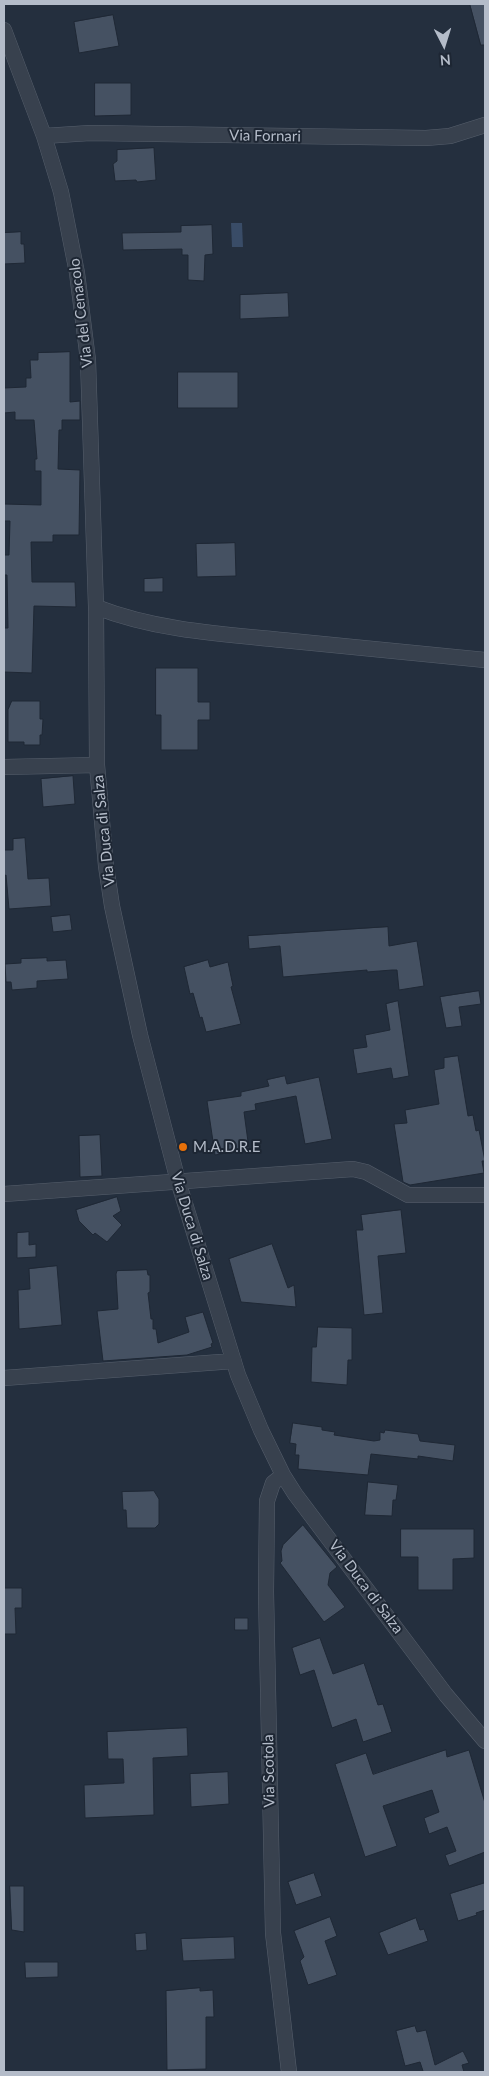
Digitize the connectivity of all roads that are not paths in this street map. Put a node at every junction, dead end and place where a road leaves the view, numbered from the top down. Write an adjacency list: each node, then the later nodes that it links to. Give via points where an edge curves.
1 (4, 30): 3 (street, Via del Cenacolo)
2 (485, 125): 3 (street, Via Fornari, via 450,136 426,138 90,133)
3 (44, 136): 4 (street, Via del Cenacolo, via 70,229 88,360)
4 (96, 607): 5 (street, via 162,626 234,636); 6 (street, Via Duca di Salza)
5 (485, 660)
6 (97, 765): 7 (street); 8 (street, Via Duca di Salza, via 112,906 140,1035)
7 (4, 767)
8 (178, 1181): 9 (street); 10 (street, via 353,1169 366,1172 408,1195); 11 (street, Via Duca di Salza)
9 (4, 1194)
10 (485, 1194)
11 (234, 1361): 12 (street); 13 (street, Via Duca di Salza, via 250,1405)
12 (4, 1378)
13 (283, 1475): 14 (street, Via Duca di Salza, via 446,1695); 15 (street, Via Scotola, via 274,1483 267,1501 266,1592 273,1933)
14 (485, 1741)
15 (289, 2072)

